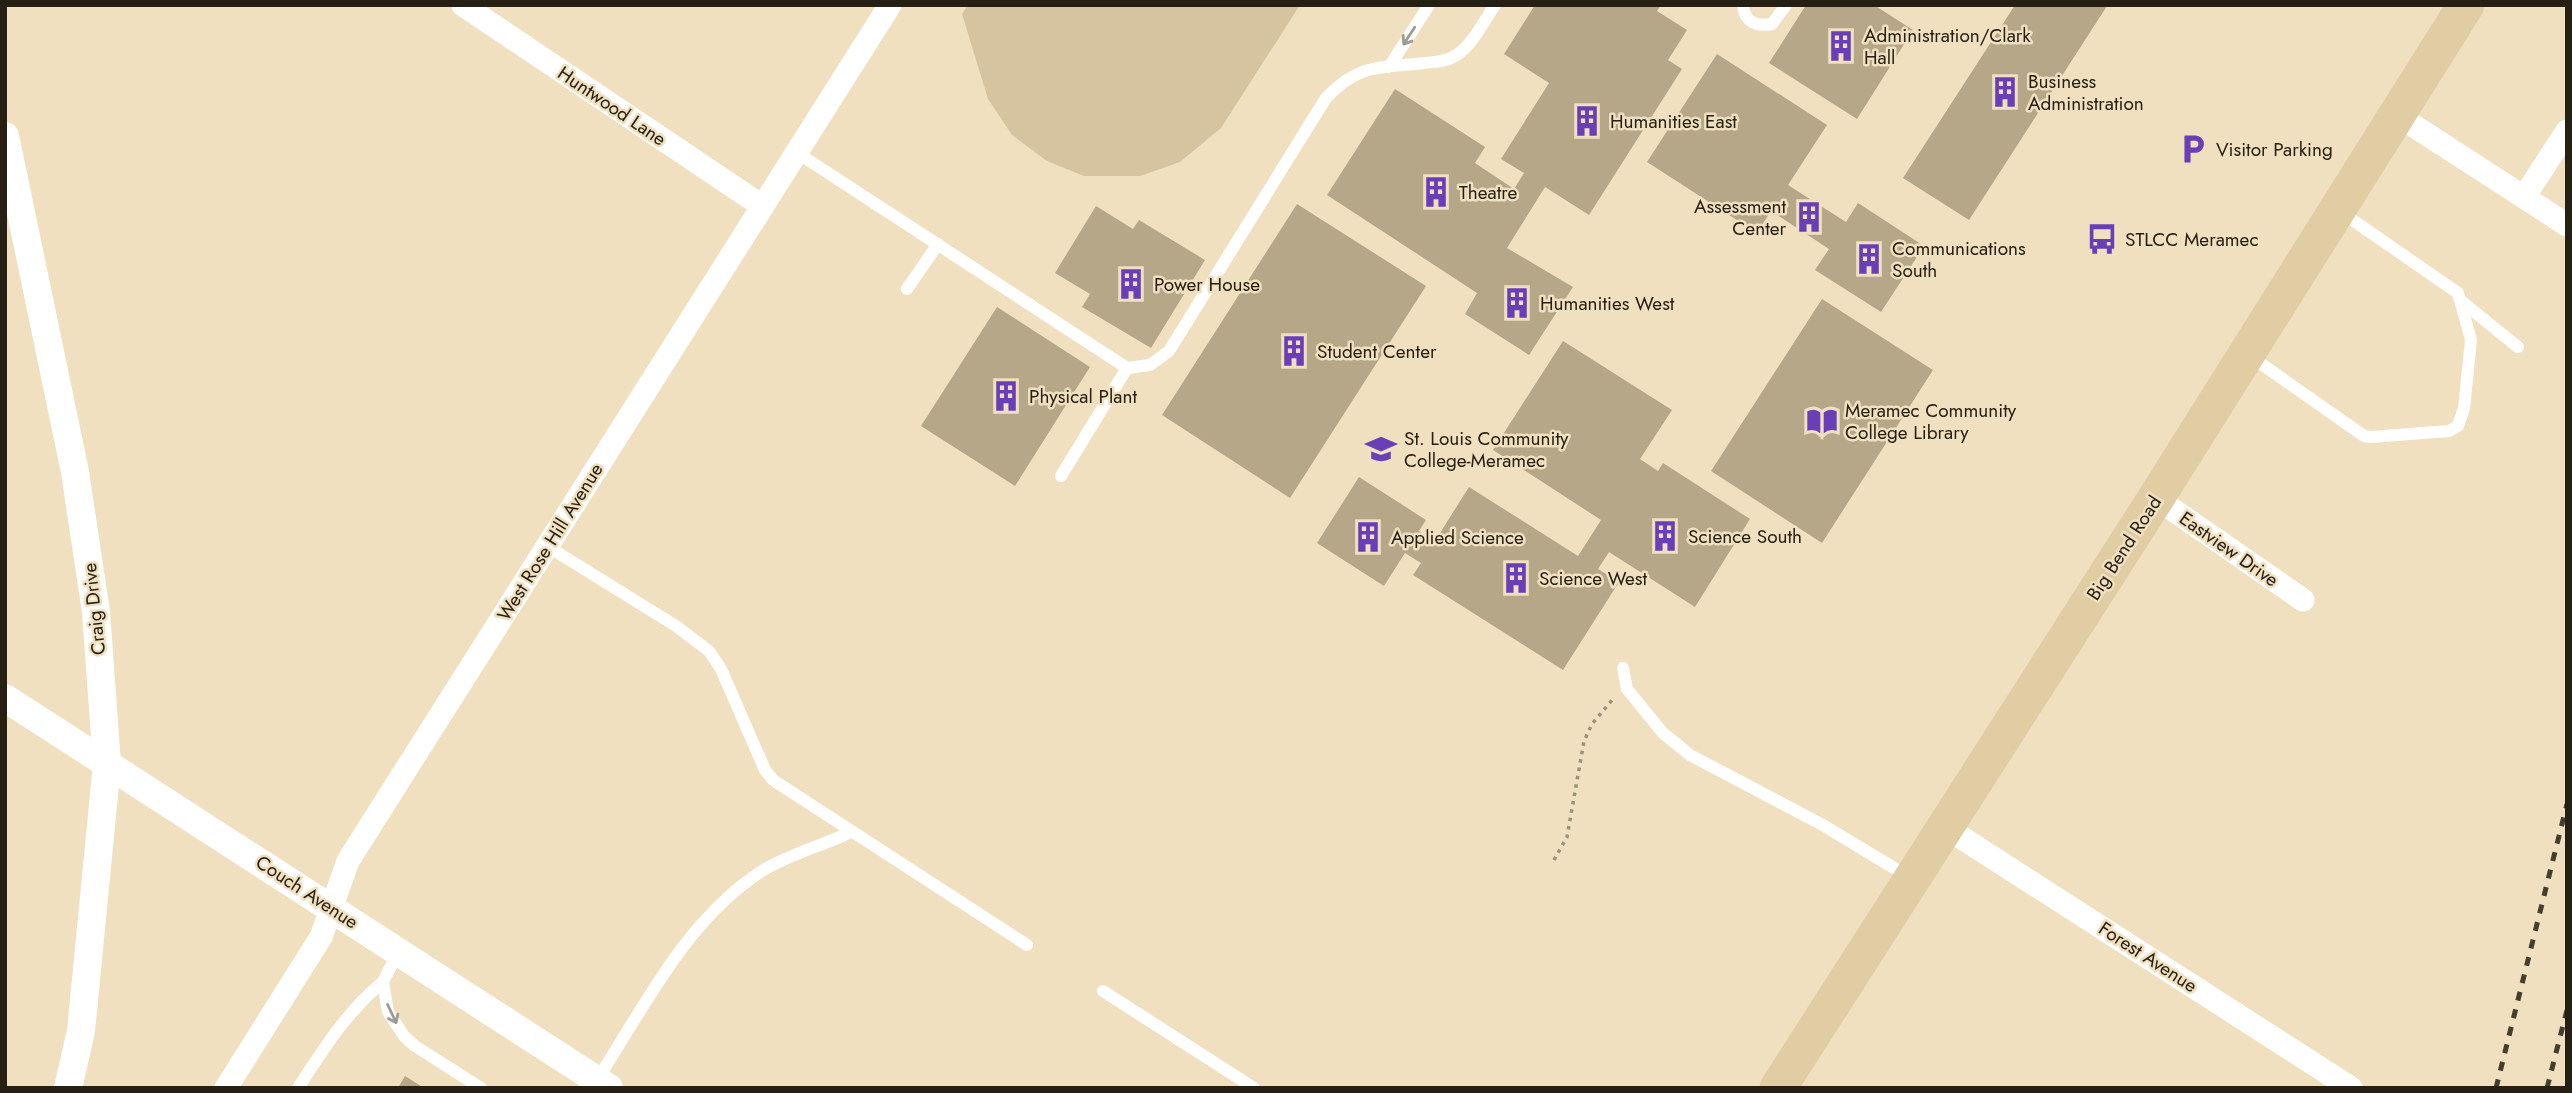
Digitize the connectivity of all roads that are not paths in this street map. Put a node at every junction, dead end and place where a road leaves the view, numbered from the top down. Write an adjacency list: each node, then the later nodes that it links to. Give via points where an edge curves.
1 (463, 5): 14 (street, Huntwood Lane)
2 (890, 5): 12 (street, West Rose Hill Avenue)
3 (1429, 5): 8 (lane, one-way to 8)
4 (1495, 5): 8 (lane, via 1458,55 1442,62)
5 (1743, 5): 6 (lane, via 1751,22 1761,26 1772,24)
6 (1786, 5)
7 (2466, 5): 9 (main road, Big Bend Road)
8 (1389, 67): 22 (lane, via 1366,69 1343,80 1326,97 1169,351 1150,365)
9 (2397, 115): 13 (street); 15 (main road, Big Bend Road)
10 (2567, 131): 13 (street)
11 (5, 136): 29 (street, Craig Drive, via 75,472 96,612)
12 (796, 152): 14 (street, West Rose Hill Avenue); 17 (lane)
13 (2524, 197): 16 (street)
14 (762, 206): 25 (street, West Rose Hill Avenue)
15 (2337, 210): 19 (lane, via 2458,293); 21 (main road, Big Bend Road)
16 (2567, 225)
17 (938, 244): 18 (lane); 22 (lane)
18 (907, 289)
19 (2461, 301): 20 (lane); 21 (lane, via 2471,340 2463,408 2458,426 2449,431 2364,436)
20 (2518, 347)
21 (2246, 354): 24 (main road, Big Bend Road)
22 (1127, 368): 23 (lane)
23 (1061, 476)
24 (2156, 498): 26 (street, Eastview Drive); 30 (main road, Big Bend Road)
25 (547, 546): 31 (lane, via 709,651 765,770 783,788); 33 (street, West Rose Hill Avenue, via 348,861)
26 (2303, 600)
27 (1623, 668): 32 (lane, via 1627,689 1663,733 1690,755 1821,824)
28 (5, 698): 29 (street, Couch Avenue)
29 (107, 764): 33 (street, Couch Avenue); 39 (street, Craig Drive, via 81,1031)
30 (1945, 827): 32 (main road, Big Bend Road); 45 (street, Forest Avenue)
31 (851, 832): 34 (lane); 38 (lane, via 763,871 703,921)
32 (1912, 879): 44 (main road, Big Bend Road)
33 (331, 908): 35 (street, Couch Avenue); 40 (street, West Rose Hill Avenue, via 320,937)
34 (1027, 945)
35 (398, 951): 36 (lane); 38 (street, Couch Avenue)
36 (383, 982): 41 (lane, via 328,1041); 42 (lane, one-way to 42, via 388,1012 404,1036)
37 (1103, 991): 43 (lane)
38 (603, 1084)
39 (68, 1088)
40 (226, 1088)
41 (298, 1088)
42 (481, 1088)
43 (1254, 1088)
44 (1778, 1088)
45 (2351, 1088)

